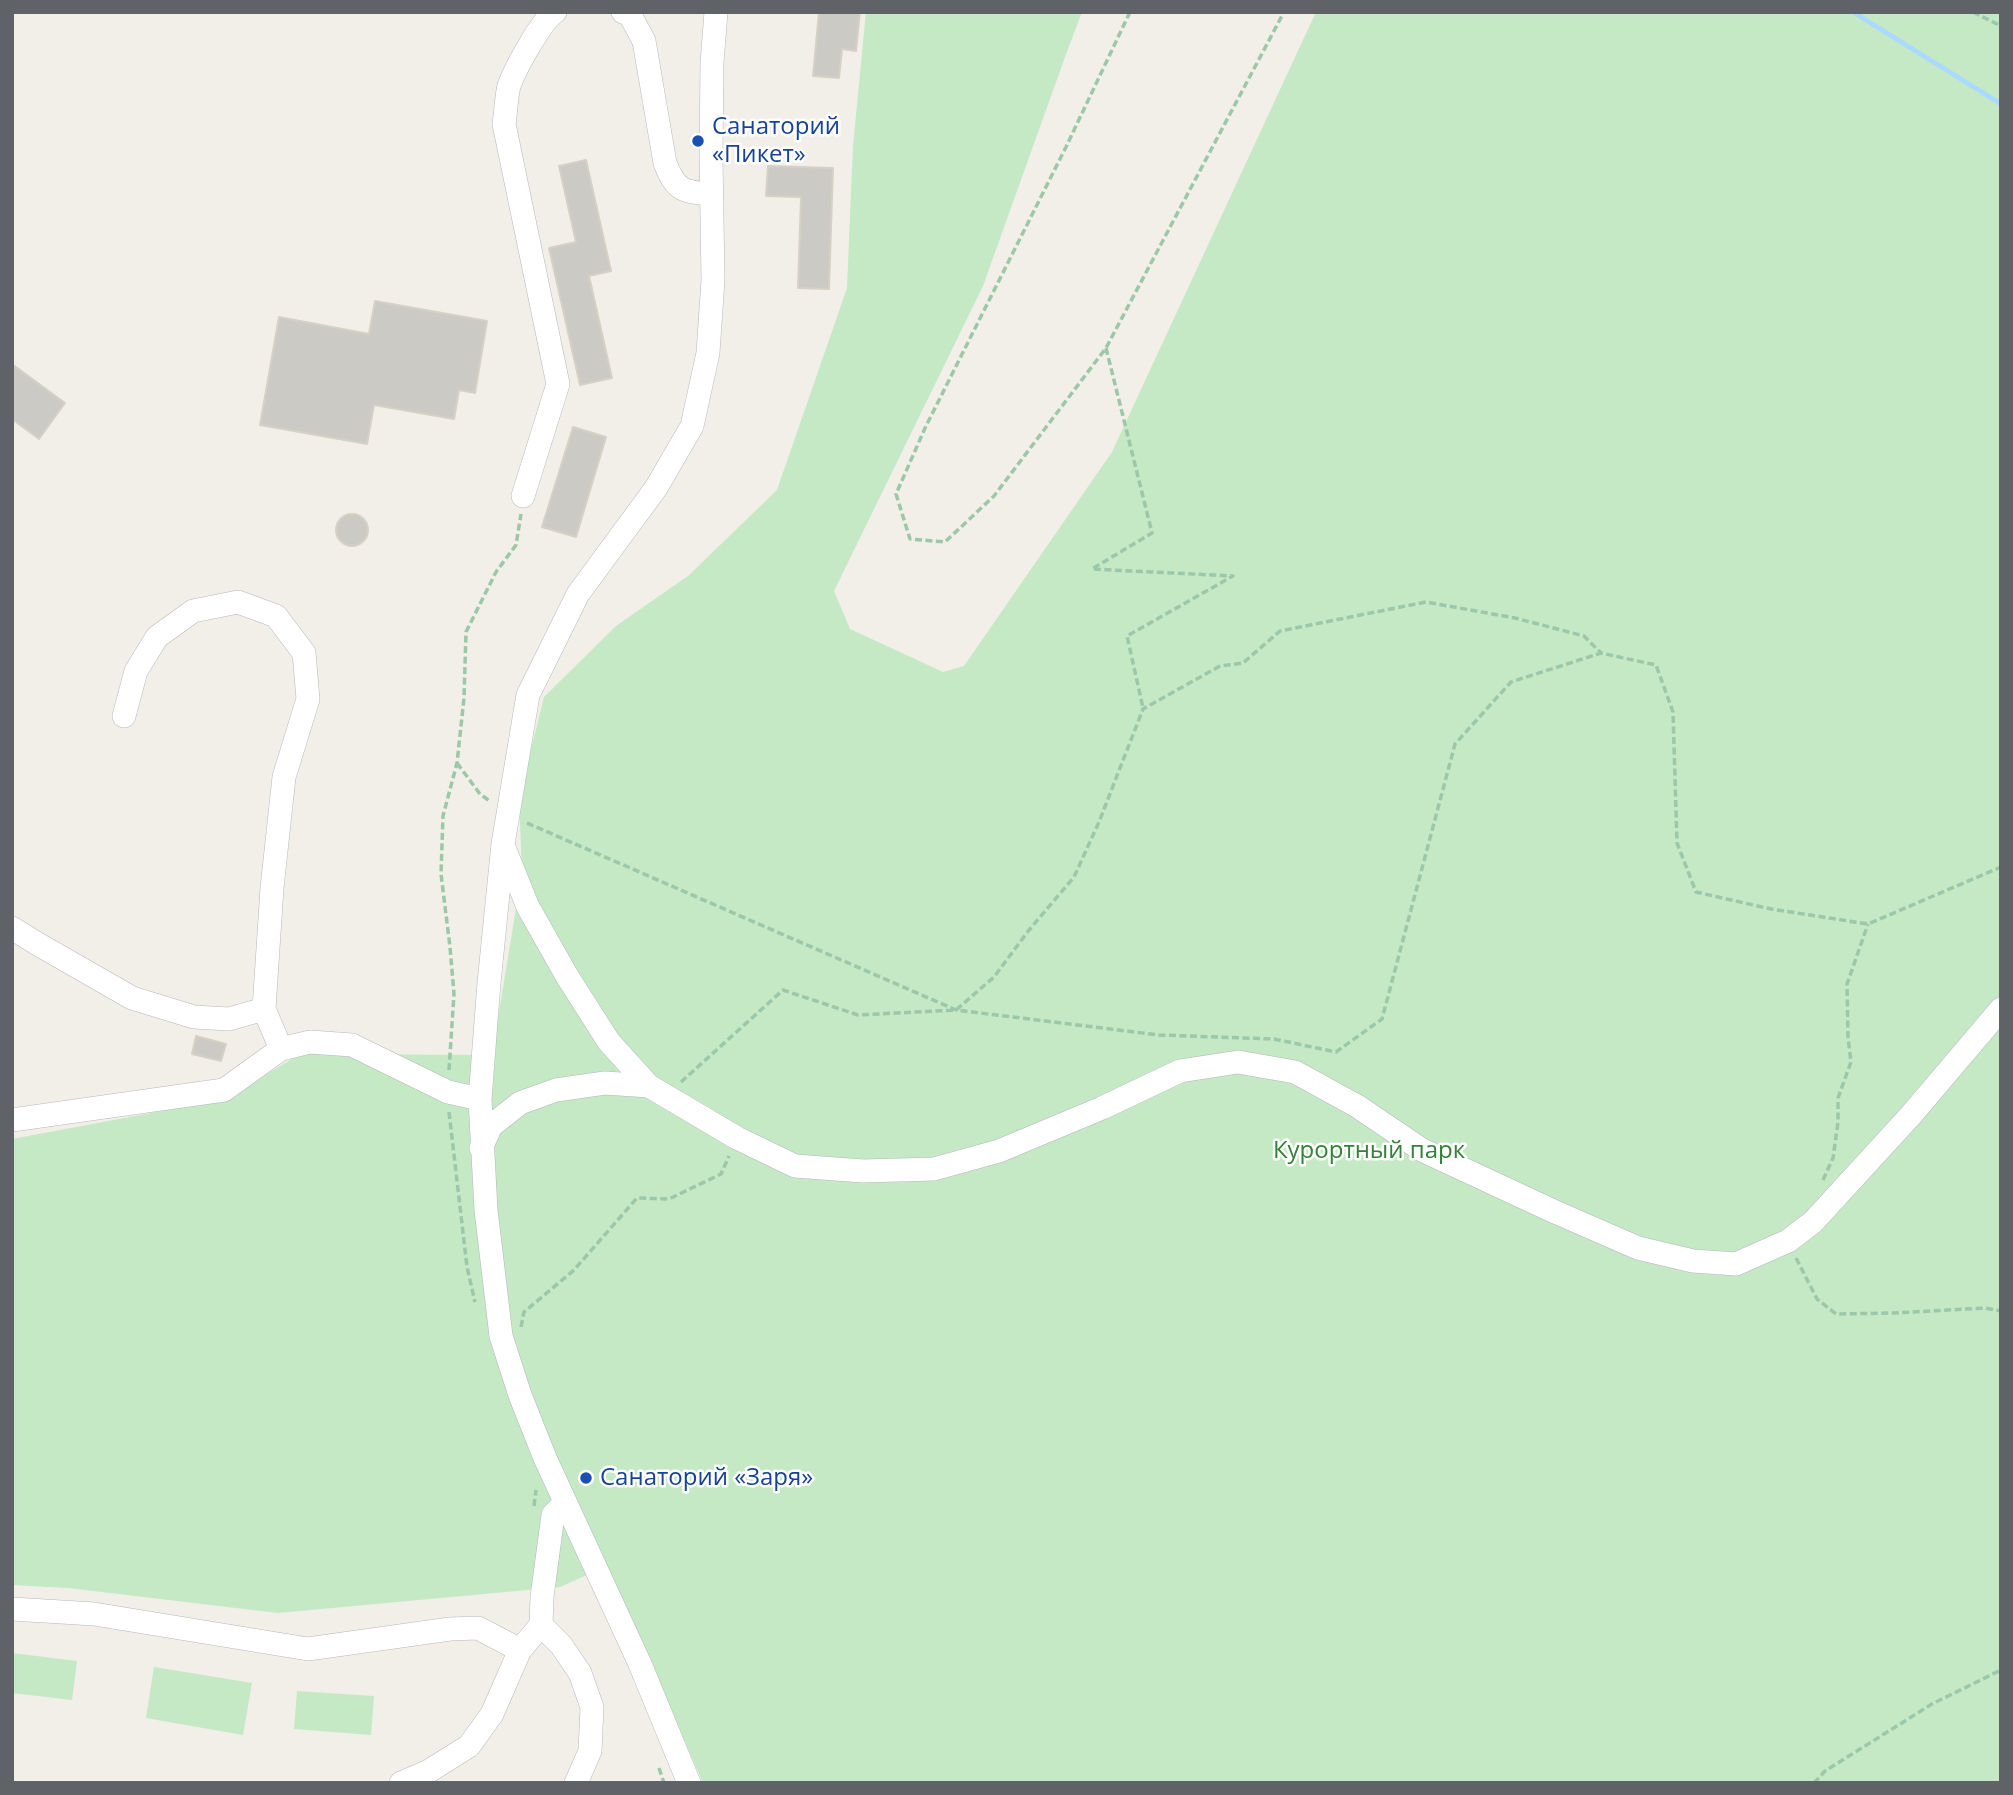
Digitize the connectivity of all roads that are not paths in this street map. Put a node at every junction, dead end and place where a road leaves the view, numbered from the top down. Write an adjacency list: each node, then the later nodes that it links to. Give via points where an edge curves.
1 (555, 12): 5 (street, via 534,37 510,86 504,124 558,383)
2 (623, 12): 4 (street, via 630,15 643,41 672,182 686,192)
3 (716, 12): 4 (street)
4 (711, 194): 7 (street, via 713,280 708,353 692,426 656,488 578,594 528,695)
5 (523, 496)
6 (124, 716): 9 (street, via 136,671 157,637 193,611 238,602 276,616 303,653 308,699 284,777)
7 (503, 844): 12 (street, via 527,907 567,976 609,1042); 13 (street)
8 (12, 928): 9 (street, via 132,998 194,1017 229,1019)
9 (264, 1009): 11 (street)
10 (2001, 1009): 12 (street, via 1813,1222 1788,1241 1736,1264 1693,1261 1638,1248 1422,1150 1295,1072 1238,1062 1180,1071 999,1150 934,1168 863,1171 795,1166)
11 (281, 1049): 13 (street, via 310,1042 352,1045 447,1092); 14 (street, via 224,1090)
12 (657, 1091): 15 (street, via 605,1083 556,1090 520,1103 491,1126)
13 (480, 1099): 15 (street)
14 (12, 1121)
15 (481, 1148): 16 (street, via 501,1336)
16 (565, 1503): 18 (street, via 553,1514); 22 (street)
17 (12, 1609): 19 (street, via 93,1614 308,1649 478,1628)
18 (541, 1625): 19 (street); 21 (street, via 580,1673 592,1707 590,1751)
19 (520, 1650): 20 (street, via 492,1714 469,1746)
20 (401, 1783)
21 (576, 1783)
22 (689, 1783)

